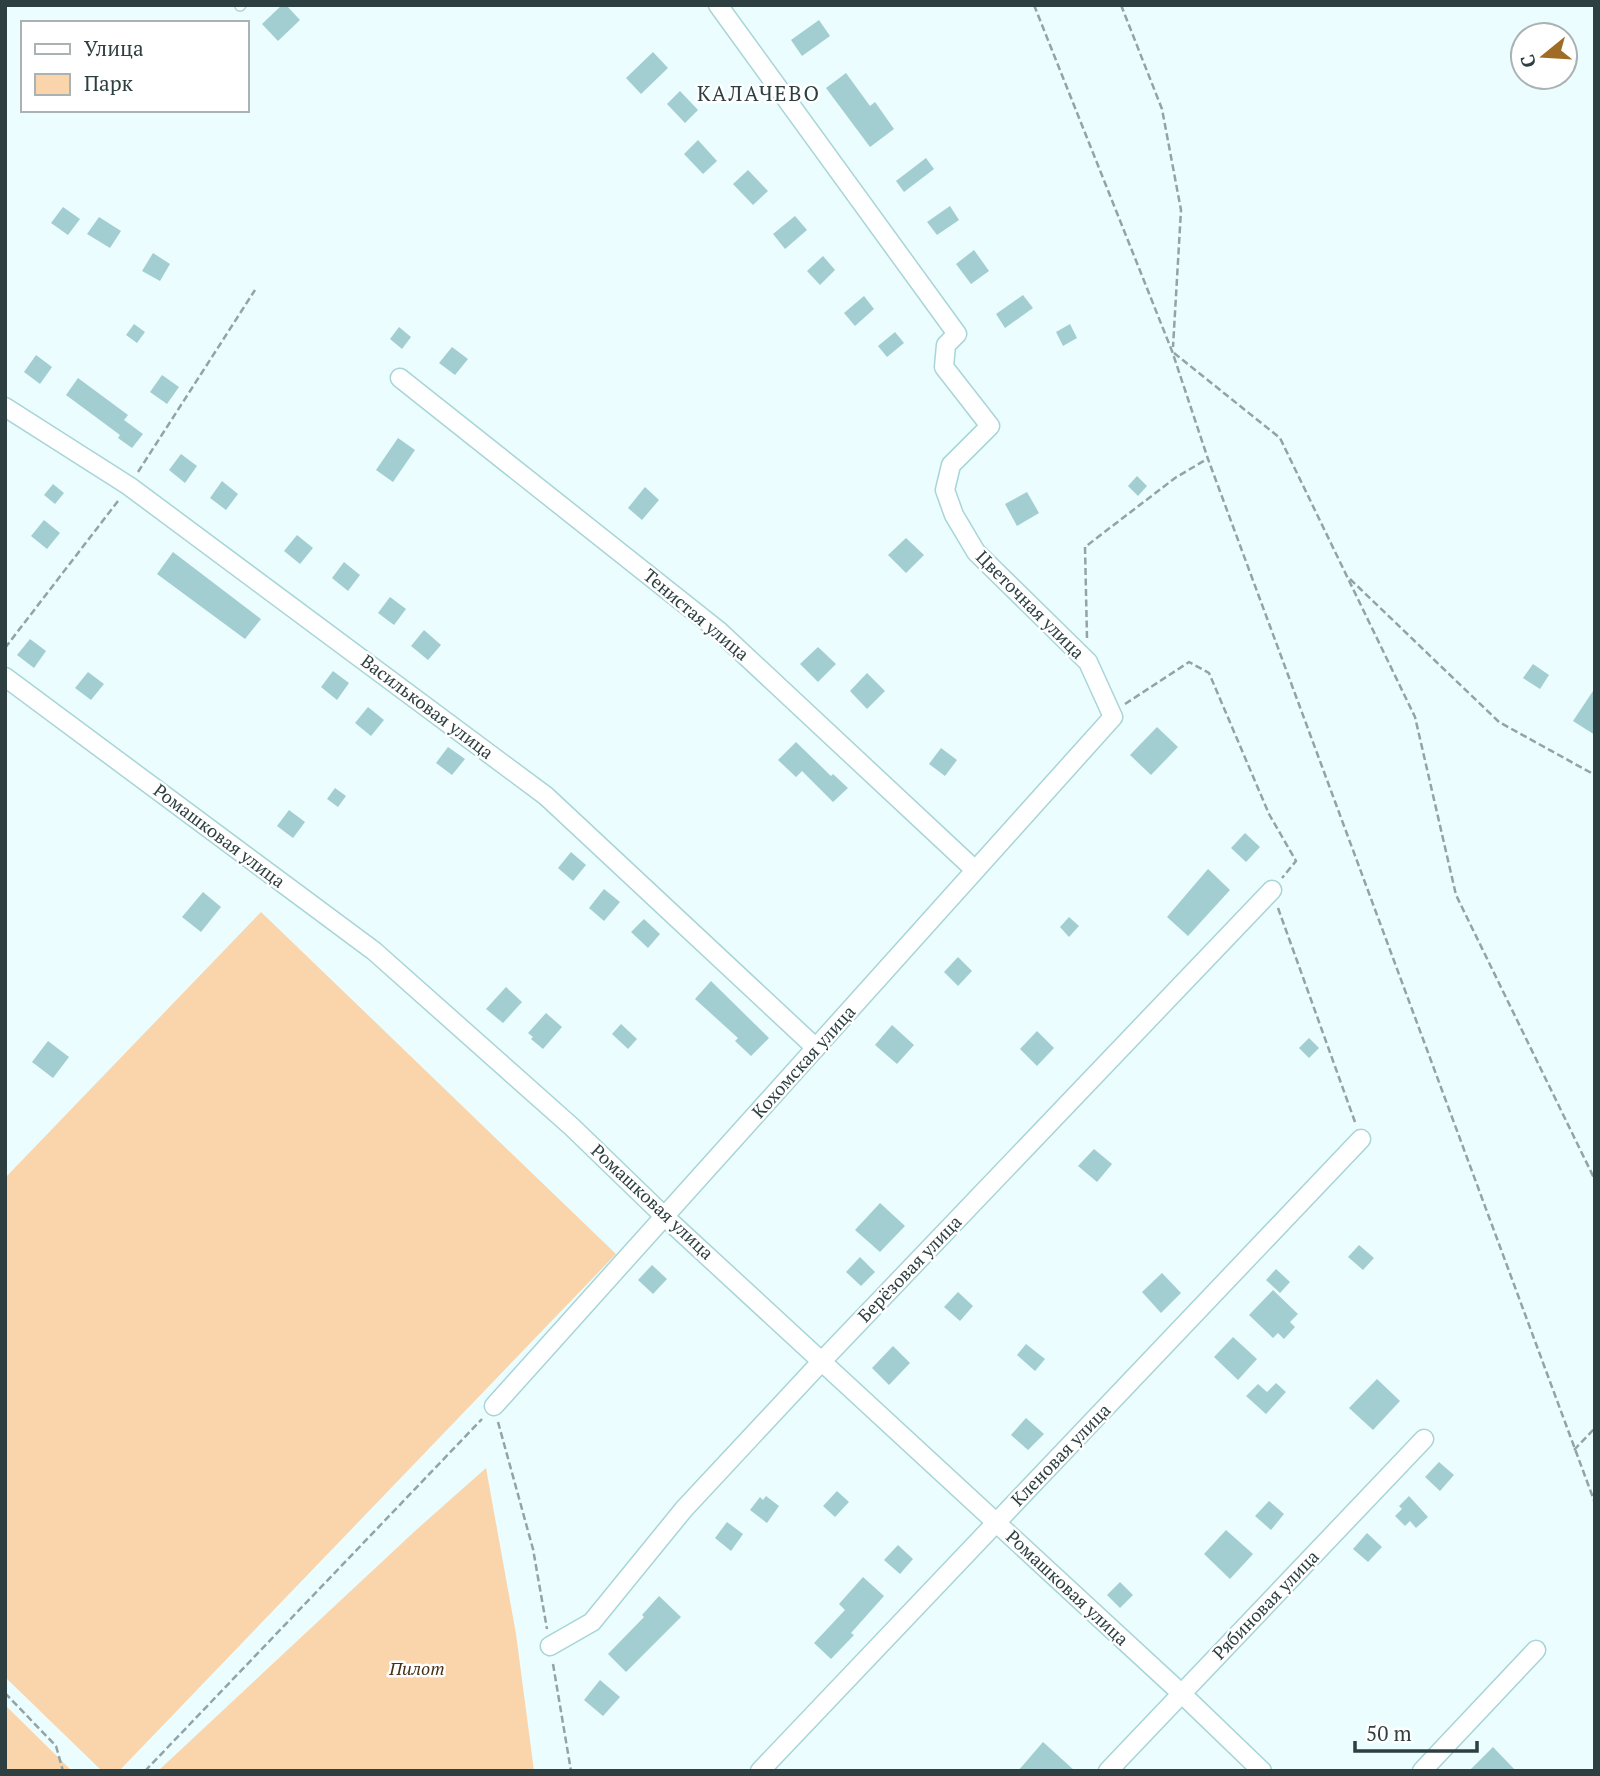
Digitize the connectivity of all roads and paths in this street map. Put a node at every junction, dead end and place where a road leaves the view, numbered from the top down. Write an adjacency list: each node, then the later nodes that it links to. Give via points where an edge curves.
1 (718, 5): 9 (street, Цветочная улица, via 957,334 946,345 944,367 990,426 951,466 945,490 954,515 976,552)
2 (1034, 5): 4 (path)
3 (1121, 5): 4 (path, via 1162,109 1181,210)
4 (1172, 351): 7 (path); 8 (path, via 1280,438)
5 (400, 378): 13 (street, Тенистая улица, via 719,631)
6 (5, 407): 15 (street, Васильковая улица, via 130,485 547,796)
7 (1208, 459): 9 (path, via 1175,478 1085,547); 23 (path)
8 (1347, 577): 12 (path, via 1499,722); 17 (path, via 1415,717 1457,895)
9 (1088, 662): 11 (street, Цветочная улица)
10 (5, 677): 18 (street, Ромашковая улица, via 374,951 572,1127)
11 (1113, 716): 13 (street, Кохомская улица); 14 (path, via 1130,699 1189,662 1209,673 1269,814 1296,862)
12 (1595, 775)
13 (975, 870): 15 (street, Кохомская улица)
14 (1272, 890): 16 (path); 19 (street, Берёзовая улица)
15 (816, 1048): 18 (street, Кохомская улица)
16 (1361, 1139): 25 (street, Кленовая улица)
17 (1595, 1180)
18 (665, 1217): 19 (street, Ромашковая улица); 20 (street, Кохомская улица)
19 (822, 1361): 25 (street, Ромашковая улица); 26 (street, Берёзовая улица, via 684,1509 592,1622)
20 (494, 1406): 26 (path, via 533,1549); 31 (path)
21 (1595, 1428): 23 (path)
22 (1424, 1439): 29 (street, Рябиновая улица)
23 (1574, 1450): 24 (path)
24 (1595, 1503)
25 (996, 1522): 29 (street, Ромашковая улица); 33 (street, Кленовая улица)
26 (550, 1646): 32 (path)
27 (1536, 1650): 36 (street)
28 (5, 1693): 30 (path, via 56,1746)
29 (1182, 1694): 34 (street, Рябиновая улица); 35 (street, Ромашковая улица)
30 (63, 1771)
31 (145, 1771)
32 (571, 1771)
33 (760, 1771)
34 (1108, 1771)
35 (1262, 1771)
36 (1423, 1771)

